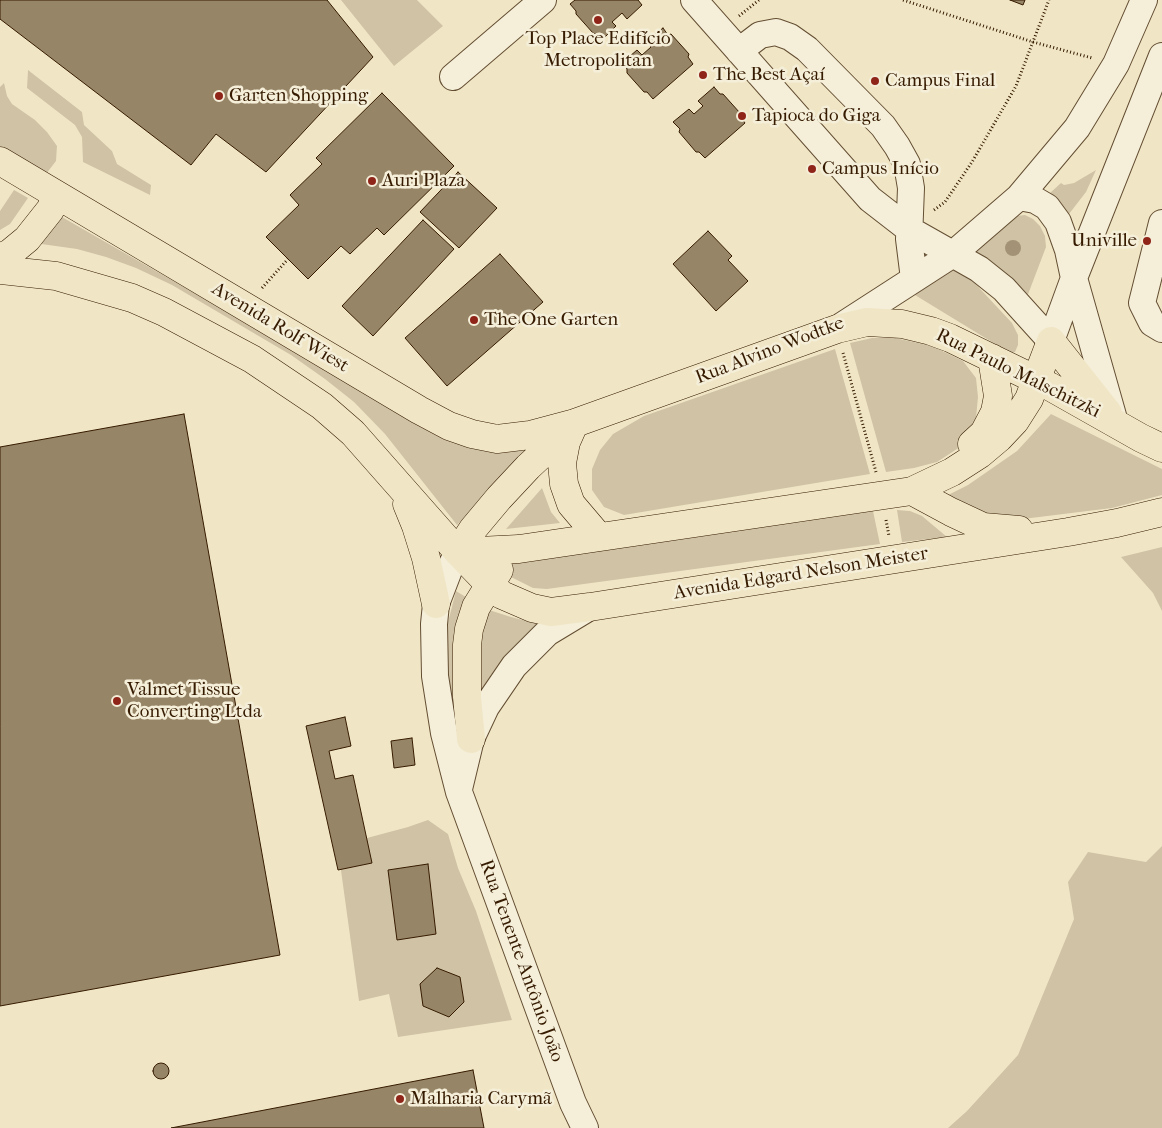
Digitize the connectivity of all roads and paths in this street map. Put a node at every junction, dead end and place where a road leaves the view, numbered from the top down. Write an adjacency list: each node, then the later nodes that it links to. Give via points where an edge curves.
1 (544, 0): 10 (street)
2 (904, 0): 6 (path)
3 (1049, 0): 6 (path)
4 (1144, 0): 9 (street, Rua Alvino Wodtke)
5 (696, 1): 7 (street)
6 (1033, 42): 9 (path); 15 (path, via 1016,86 972,162 945,202)
7 (738, 51): 15 (street, via 870,199); 15 (street, via 760,35 776,32 790,37 807,49 882,126 907,164 911,188)
8 (1162, 56): 20 (street)
9 (1116, 64): 13 (street, Rua Alvino Wodtke, via 1077,128)
10 (453, 77)
11 (0, 161): 12 (main road, Avenida Rolf Wiest)
12 (57, 196): 17 (main road, via 42,222 27,239); 29 (main road, Avenida Rolf Wiest, via 449,426 497,439 530,435)
13 (1019, 197): 16 (street, Rua Alvino Wodtke); 20 (street, via 1035,200 1047,207 1058,222)
14 (1162, 223): 24 (street, via 1142,303 1152,322)
15 (910, 230): 16 (street); 21 (street)
16 (953, 254): 21 (street, Rua Alvino Wodtke); 25 (street, via 1004,289)
17 (0, 258)
18 (288, 259): 22 (path)
19 (0, 270): 31 (main road, via 56,276 132,298 164,312 252,359 322,406 353,433)
20 (1074, 278): 25 (street); 28 (street)
21 (914, 280): 23 (street, Rua Alvino Wodtke)
22 (260, 290)
23 (837, 329): 26 (main road, Rua Paulo Malschitzki, via 867,322 902,324 950,338); 29 (main road, Rua Alvino Wodtke); 33 (path)
24 (1162, 329)
25 (1051, 341): 27 (main road); 28 (main road)
26 (992, 358): 27 (main road, Rua Paulo Malschitzki); 32 (main road, via 998,396 996,412 984,433 960,456)
27 (1038, 380): 28 (main road, Rua Paulo Malschitzki); 32 (main road, via 1015,421 980,454)
28 (1114, 422): 30 (main road, Rua Paulo Malschitzki)
29 (575, 423): 36 (main road, via 566,442 562,463 564,484 572,504); 38 (main road, via 499,498)
30 (1162, 448)
31 (397, 482): 38 (main road); 41 (main road, via 416,526)
32 (912, 491): 33 (main road); 35 (main road, via 983,527)
33 (882, 496): 36 (main road); 39 (path)
34 (1162, 512): 35 (main road, Avenida Edgard Nelson Meister)
35 (1068, 532): 39 (main road, Avenida Edgard Nelson Meister)
36 (599, 538): 37 (main road)
37 (520, 550): 38 (main road); 40 (main road)
38 (458, 552): 40 (main road, Avenida Edgard Nelson Meister); 41 (street, Rua Tenente Antônio João)
39 (893, 560): 42 (main road, Avenida Edgard Nelson Meister)
40 (489, 584): 42 (main road, Avenida Edgard Nelson Meister, via 502,595 532,608 551,612); 43 (main road, via 476,607 466,645)
41 (436, 604): 44 (street, Rua Tenente Antônio João, via 435,676)
42 (590, 608): 43 (street, via 547,633 514,666 486,707)
43 (471, 739): 44 (street)
44 (458, 792): 45 (street, Rua Tenente Antônio João)
45 (585, 1128)

